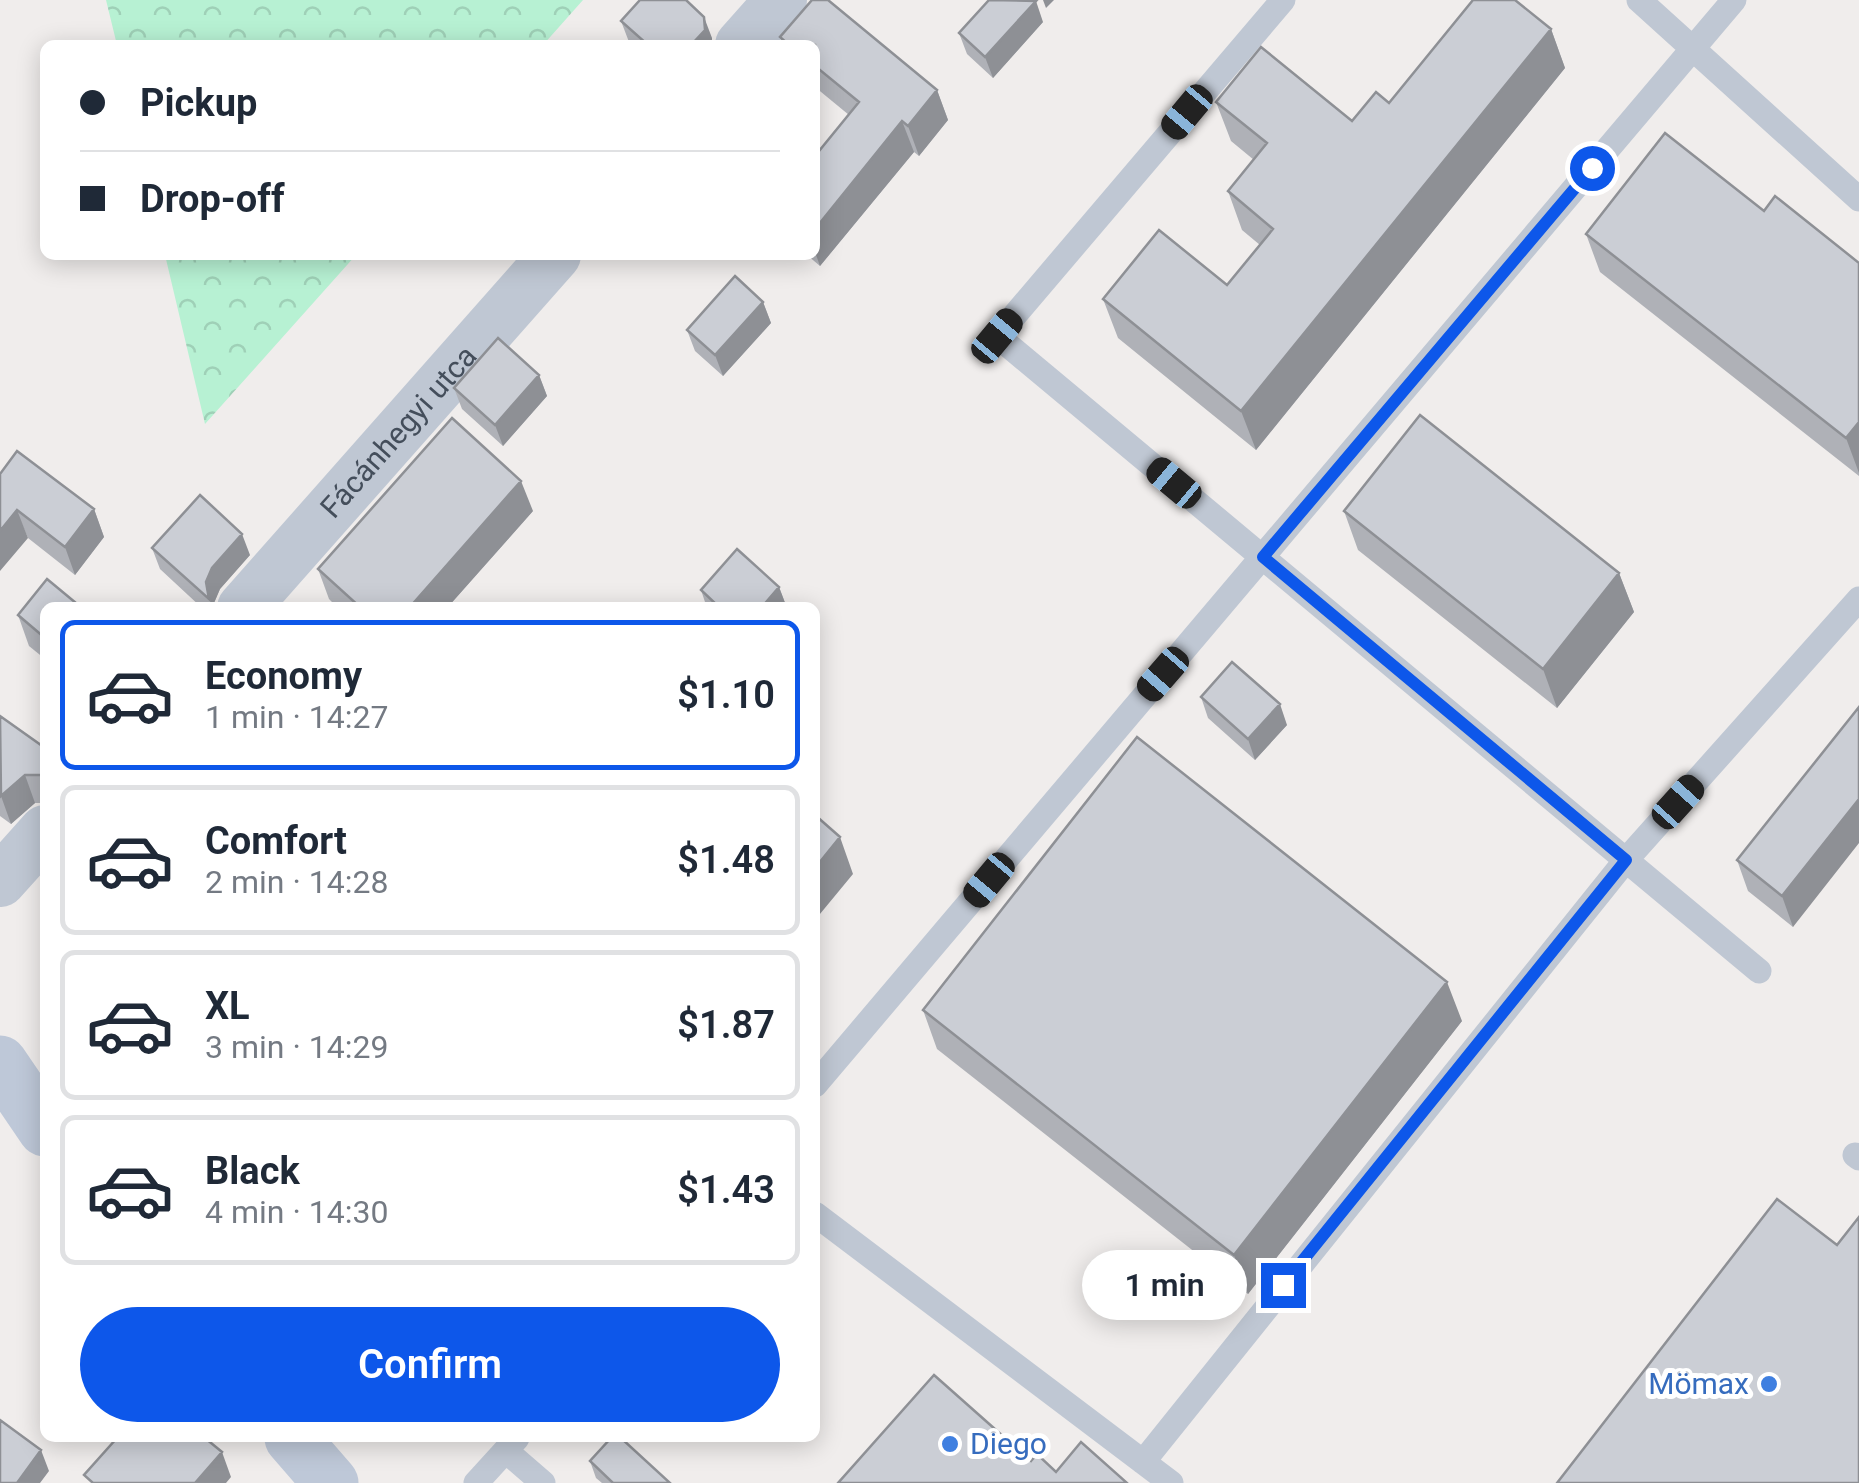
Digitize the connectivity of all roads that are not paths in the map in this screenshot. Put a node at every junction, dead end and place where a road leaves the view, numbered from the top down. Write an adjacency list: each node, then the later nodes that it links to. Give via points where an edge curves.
1 (780, 0): 5 (street)
2 (1282, 0): 9 (lane, via 997,336)
3 (1639, 0): 6 (lane)
4 (1734, 0): 6 (lane)
5 (745, 40)
6 (1693, 49): 7 (lane); 9 (lane)
7 (1859, 200)
8 (551, 260): 11 (street, Fácánhegyi utca)
9 (1263, 557): 13 (lane); 17 (lane)
10 (1859, 600): 13 (lane)
11 (248, 602)
12 (40, 837): 14 (street)
13 (1626, 860): 15 (lane); 22 (lane)
14 (0, 881)
15 (1760, 970)
16 (0, 1064): 18 (main road)
17 (820, 1079)
18 (40, 1122)
19 (820, 1218): 22 (lane)
20 (295, 1442): 23 (main road)
21 (511, 1444): 24 (lane); 25 (lane)
22 (1143, 1462): 26 (lane)
23 (331, 1483)
24 (476, 1483)
25 (543, 1483)
26 (1171, 1483)

